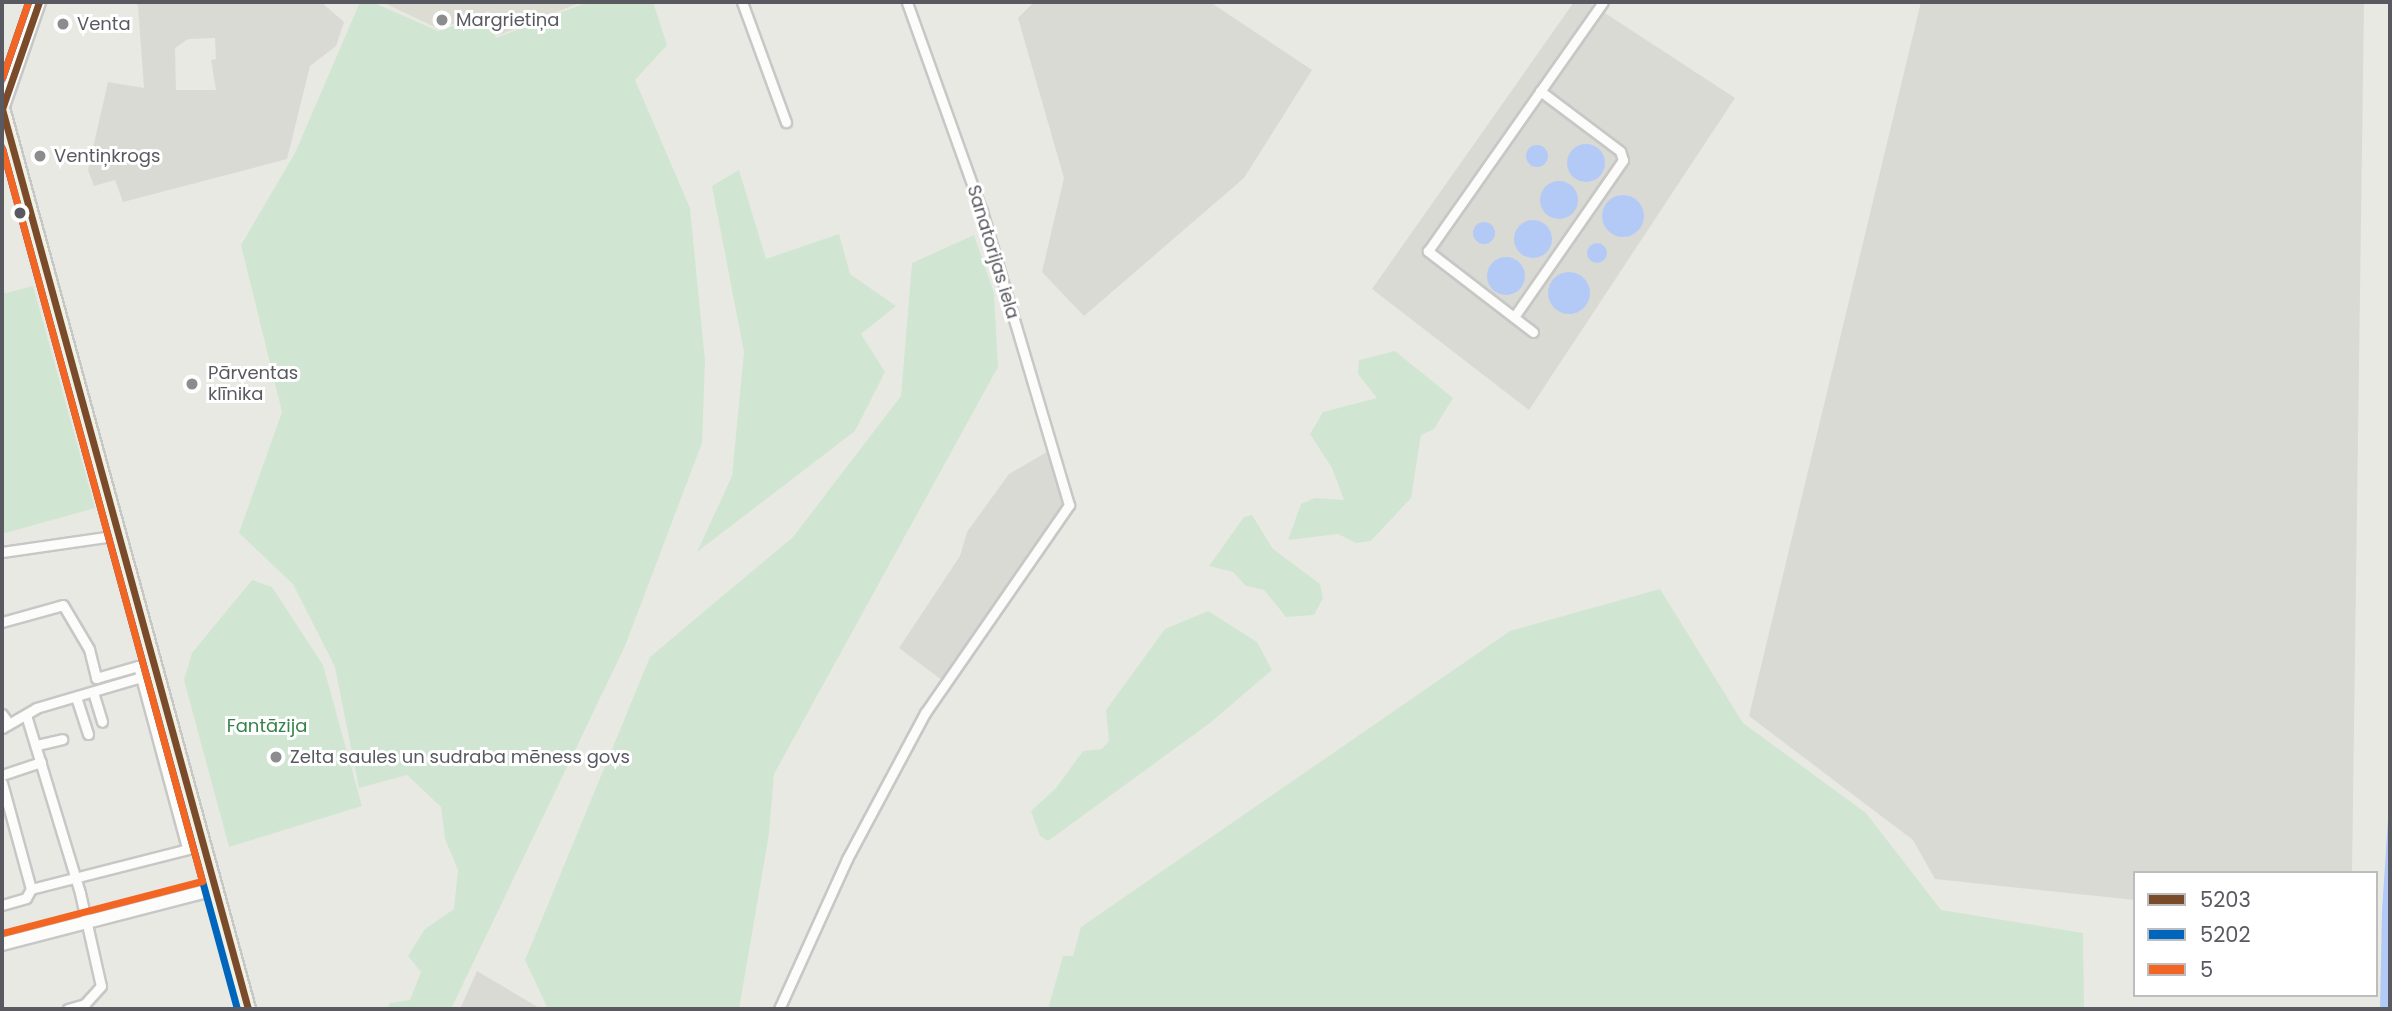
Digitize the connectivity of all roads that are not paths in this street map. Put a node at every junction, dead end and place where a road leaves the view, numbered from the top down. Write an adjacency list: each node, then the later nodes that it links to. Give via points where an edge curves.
1 (39, 2): 6 (street)
2 (742, 2): 7 (street)
3 (907, 2): 38 (street, Sanatorijas iela, via 982,212 1069,505 925,713 847,859)
4 (1603, 2): 5 (street)
5 (1540, 91): 8 (street, via 1620,150 1623,160); 8 (street, via 1429,251)
6 (2, 109): 10 (main road)
7 (786, 122)
8 (1514, 317): 9 (street)
9 (1533, 332)
10 (120, 535): 11 (street); 13 (main road)
11 (2, 552)
12 (2, 622): 14 (street, via 63,605 89,649)
13 (149, 675): 14 (street, via 138,666); 15 (street); 27 (main road); 28 (street)
14 (96, 678): 15 (street)
15 (96, 691): 16 (street); 19 (street)
16 (76, 697): 18 (street); 21 (street)
17 (2, 714): 20 (street)
18 (26, 715): 20 (street); 23 (street)
19 (102, 722)
20 (5, 726)
21 (88, 734)
22 (62, 739): 23 (street)
23 (37, 746): 24 (street)
24 (41, 762): 25 (street); 29 (street)
25 (2, 775)
26 (2, 783): 30 (street)
27 (203, 845): 28 (street); 31 (main road)
28 (187, 848): 29 (street)
29 (75, 878): 30 (street); 33 (street)
30 (31, 889): 32 (street, via 26,898)
31 (215, 889): 33 (street); 37 (main road)
32 (2, 905)
33 (86, 922): 34 (street); 35 (street, via 101,986)
34 (2, 944)
35 (85, 1007): 36 (street)
36 (68, 1009)
37 (248, 1009)
38 (779, 1009)

